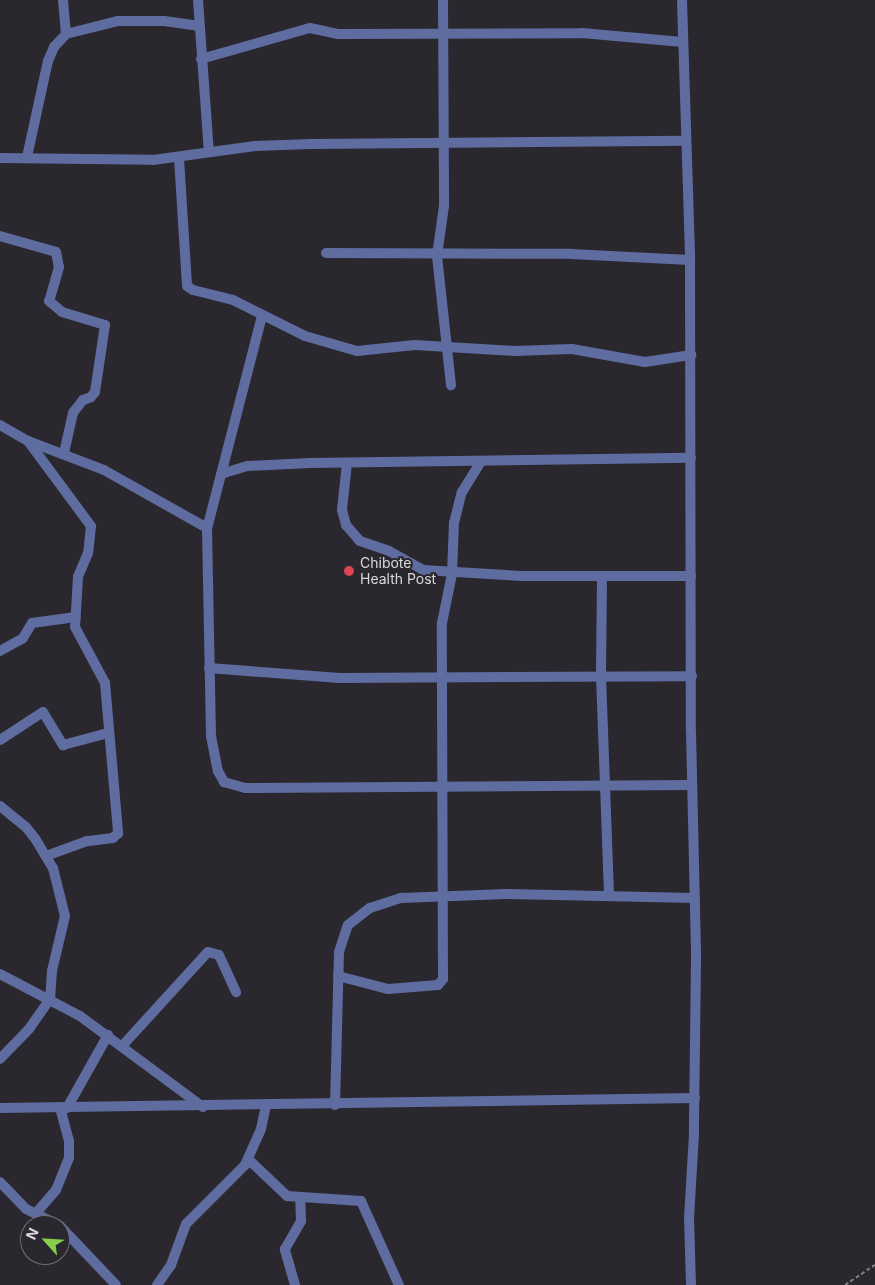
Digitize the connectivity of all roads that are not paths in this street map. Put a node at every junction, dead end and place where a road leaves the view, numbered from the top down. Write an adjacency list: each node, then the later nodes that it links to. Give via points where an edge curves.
1 (63, 0): 6 (street)
2 (198, 0): 5 (street)
3 (443, 0): 7 (street)
4 (682, 0): 8 (street)
5 (200, 26): 6 (street, via 157,20 118,21); 9 (street)
6 (66, 34): 13 (street, via 54,47 48,61)
7 (442, 34): 8 (street, via 582,33); 9 (street, via 338,34 299,29); 11 (street)
8 (683, 42): 10 (street)
9 (201, 59): 12 (street)
10 (686, 141): 11 (street); 19 (street)
11 (442, 144): 12 (street, via 311,144); 18 (street, via 444,206)
12 (210, 152): 15 (street)
13 (27, 157): 14 (street); 15 (street)
14 (0, 158)
15 (179, 158): 20 (street, via 187,286 233,300)
16 (0, 236): 26 (street, via 56,252 59,267 49,301 62,312 105,325 95,392 83,400 74,413)
17 (326, 253): 18 (street)
18 (437, 256): 19 (street, via 571,254); 21 (street)
19 (690, 260): 22 (street)
20 (262, 316): 21 (street, via 343,349 374,351 415,345); 30 (street)
21 (449, 348): 22 (street, via 572,349 645,362); 23 (street)
22 (691, 355): 27 (street)
23 (451, 385)
24 (0, 425): 25 (street)
25 (28, 441): 26 (street); 35 (street, via 91,526 88,554 78,577)
26 (64, 453): 31 (street, via 104,470)
27 (691, 458): 28 (street); 33 (street)
28 (481, 462): 29 (street); 32 (street, via 462,492 454,523)
29 (346, 463): 30 (street, via 248,466); 32 (street, via 342,510 360,541 389,551 419,569)
30 (221, 474): 31 (street)
31 (207, 528): 37 (street)
32 (452, 574): 34 (street); 38 (street, via 443,613)
33 (691, 576): 34 (street); 40 (street)
34 (602, 577): 39 (street)
35 (76, 617): 36 (street, via 32,623 23,638); 41 (street, via 76,632 91,653 104,682)
36 (0, 651)
37 (209, 668): 38 (street, via 326,677); 44 (street, via 214,757 224,782 233,786)
38 (442, 675): 39 (street); 44 (street)
39 (601, 676): 40 (street); 43 (street)
40 (692, 676): 45 (street)
41 (108, 733): 42 (street, via 61,744 43,712); 47 (street, via 116,836 87,841)
42 (0, 740)
43 (603, 784): 44 (street); 45 (street); 48 (street)
44 (442, 785): 49 (street)
45 (692, 785): 50 (street)
46 (0, 806): 47 (street, via 26,827)
47 (46, 856): 54 (street, via 59,887 66,916 52,971)
48 (609, 894): 49 (street); 50 (street)
49 (442, 896): 52 (street, via 401,898 358,915 342,937); 52 (street, via 442,982 388,989)
50 (695, 898): 58 (street)
51 (0, 974): 54 (street)
52 (338, 976): 59 (street)
53 (236, 992): 56 (street, via 219,955 208,952)
54 (50, 999): 55 (street); 57 (street, via 30,1028)
55 (108, 1035): 56 (street); 63 (street)
56 (123, 1045): 61 (street)
57 (0, 1059)
58 (695, 1098): 59 (street); 74 (street, via 689,1218)
59 (335, 1105): 60 (street)
60 (266, 1106): 61 (street); 64 (street)
61 (203, 1107): 63 (street)
62 (0, 1108): 63 (street)
63 (64, 1108): 67 (street, via 69,1158 56,1190)
64 (248, 1160): 66 (street, via 280,1193); 71 (street, via 181,1231 171,1265)
65 (0, 1182): 67 (street, via 18,1202)
66 (300, 1198): 72 (street, via 301,1221 285,1249); 73 (street, via 361,1201)
67 (36, 1213): 68 (street)
68 (40, 1215)
69 (70, 1236): 70 (street)
70 (116, 1285)
71 (157, 1285)
72 (295, 1285)
73 (400, 1285)
74 (691, 1285)

